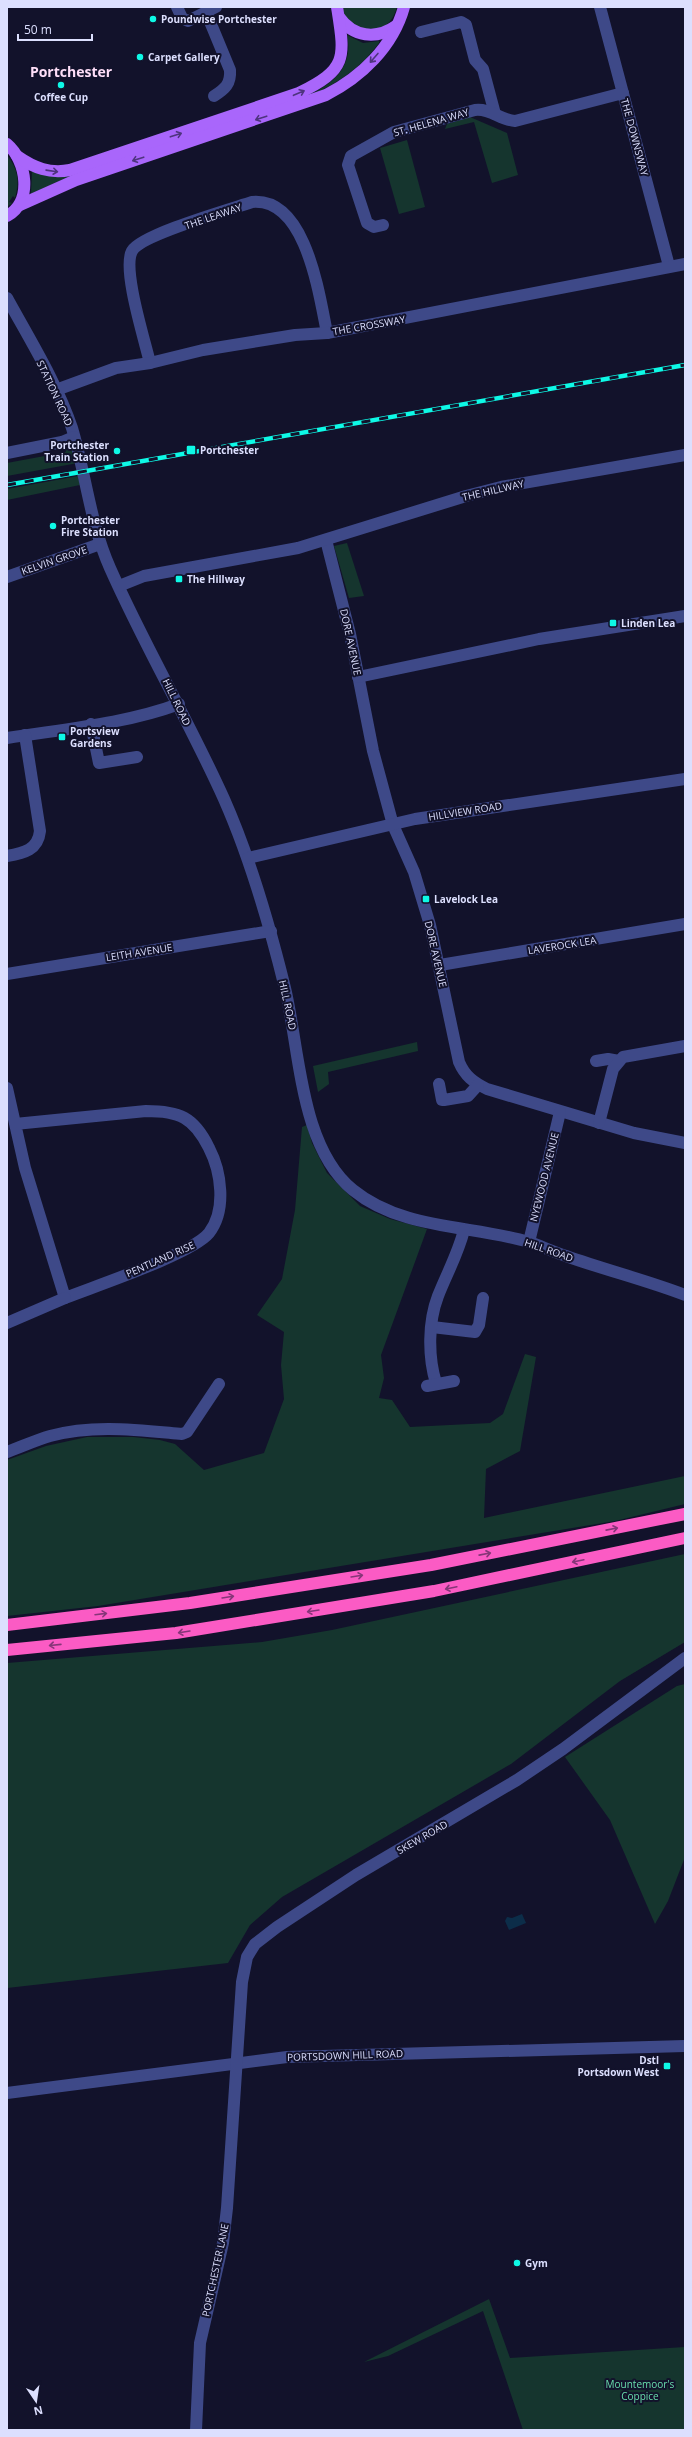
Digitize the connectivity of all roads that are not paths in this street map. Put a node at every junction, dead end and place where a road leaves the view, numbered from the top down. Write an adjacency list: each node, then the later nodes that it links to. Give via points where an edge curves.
1 (404, 7): 6 (main road)
2 (600, 7): 8 (street, THE DOWNSWAY)
3 (211, 10): 5 (street, via 188,21); 9 (street, via 231,79 225,89)
4 (337, 10): 6 (main road, via 351,31 363,35 379,34); 12 (main road, one-way to 4, via 43,169 56,172 70,170 299,93 320,83 332,74 338,65 342,52)
5 (179, 13)
6 (396, 26): 13 (main road, one-way to 13, via 376,57 357,77 326,95 76,180)
7 (421, 32): 10 (street, via 461,22 466,25 475,60 484,72)
8 (623, 93): 10 (street, ST. HELENA WAY, via 519,121 508,121); 16 (street, THE DOWNSWAY)
9 (214, 96)
10 (495, 114): 14 (street, ST. HELENA WAY, via 482,109 413,126 394,132 351,156 348,165 368,223 374,227)
11 (7, 144): 12 (main road)
12 (17, 156): 13 (main road, via 24,185)
13 (12, 214)
14 (383, 225)
15 (685, 264): 16 (street, THE CROSSWAY)
16 (669, 266): 18 (street, THE CROSSWAY)
17 (7, 298): 20 (street, STATION ROAD)
18 (327, 333): 19 (street, THE CROSSWAY, via 295,335 202,350); 19 (street, THE LEAWAY, via 312,269 297,230 276,206 252,202 156,236 137,244 132,251 129,274)
19 (150, 363): 20 (street, THE CROSSWAY, via 110,370)
20 (56, 390): 21 (street, STATION ROAD)
21 (74, 437): 22 (street, via 62,442); 24 (street, STATION ROAD)
22 (7, 453)
23 (685, 455): 25 (street, THE HILLWAY, via 480,492)
24 (88, 494): 26 (street, HILL ROAD)
25 (326, 540): 28 (street, THE HILLWAY, via 298,548 144,576); 30 (street, DORE AVENUE)
26 (100, 544): 27 (street, KELVIN GROVE); 28 (street, HILL ROAD)
27 (7, 577)
28 (119, 586): 31 (street, HILL ROAD)
29 (685, 616): 30 (street, via 539,639)
30 (358, 677): 37 (street, DORE AVENUE, via 373,751)
31 (179, 704): 32 (street); 39 (street, HILL ROAD, via 226,804)
32 (91, 724): 33 (street); 35 (street, via 100,762)
33 (25, 735): 34 (street); 38 (street, via 40,838 28,851)
34 (7, 738)
35 (137, 756)
36 (685, 779): 37 (street, HILLVIEW ROAD, via 544,798)
37 (393, 825): 39 (street, HILLVIEW ROAD); 42 (street, DORE AVENUE, via 414,872)
38 (7, 856)
39 (248, 858): 41 (street, HILL ROAD)
40 (685, 924): 42 (street, LAVEROCK LEA)
41 (271, 930): 43 (street, LEITH AVENUE); 54 (street, HILL ROAD, via 292,1020 307,1107 319,1146 327,1161 345,1184 380,1207 407,1217)
42 (440, 965): 48 (street, DORE AVENUE, via 459,1062 469,1079)
43 (7, 974)
44 (685, 1046): 46 (street, via 630,1055)
45 (596, 1061): 46 (street)
46 (619, 1061): 51 (street, via 609,1080)
47 (439, 1084): 48 (street, via 442,1100 468,1096)
48 (478, 1085): 50 (street, DORE AVENUE)
49 (7, 1088): 52 (street)
50 (560, 1112): 51 (street, DORE AVENUE); 55 (street, NYEWOOD AVENUE)
51 (599, 1123): 53 (street, DORE AVENUE, via 650,1137)
52 (16, 1124): 57 (street, via 38,1212); 57 (street, PENTLAND RISE, via 109,1113 165,1111 183,1116 197,1126 213,1155 218,1171 219,1204 210,1232 202,1240 158,1262)
53 (685, 1143)
54 (464, 1230): 55 (street, HILL ROAD); 60 (street, via 459,1251 438,1297)
55 (528, 1242): 56 (street, HILL ROAD)
56 (685, 1295)
57 (65, 1298): 59 (street, PENTLAND RISE)
58 (483, 1298): 60 (street, via 479,1325 475,1332 466,1333)
59 (7, 1323)
60 (432, 1327): 61 (street, via 431,1385)
61 (454, 1381)
62 (219, 1384): 63 (street, via 187,1432 182,1434 134,1429 88,1430 50,1436)
63 (7, 1452)
64 (685, 1514): 66 (highway, one-way to 64, via 190,1603 431,1565)
65 (685, 1538): 67 (highway, one-way to 67, via 426,1593 176,1633)
66 (7, 1625)
67 (7, 1650)
68 (685, 1658): 70 (street, SKEW ROAD, via 517,1780 356,1875 255,1944 247,1957 242,1982)
69 (685, 2046): 70 (street, PORTSDOWN HILL ROAD, via 295,2056)
70 (238, 2062): 71 (street, PORTSDOWN HILL ROAD); 72 (street, PORTCHESTER LANE, via 223,2243 200,2343)
71 (7, 2093)
72 (196, 2430)

